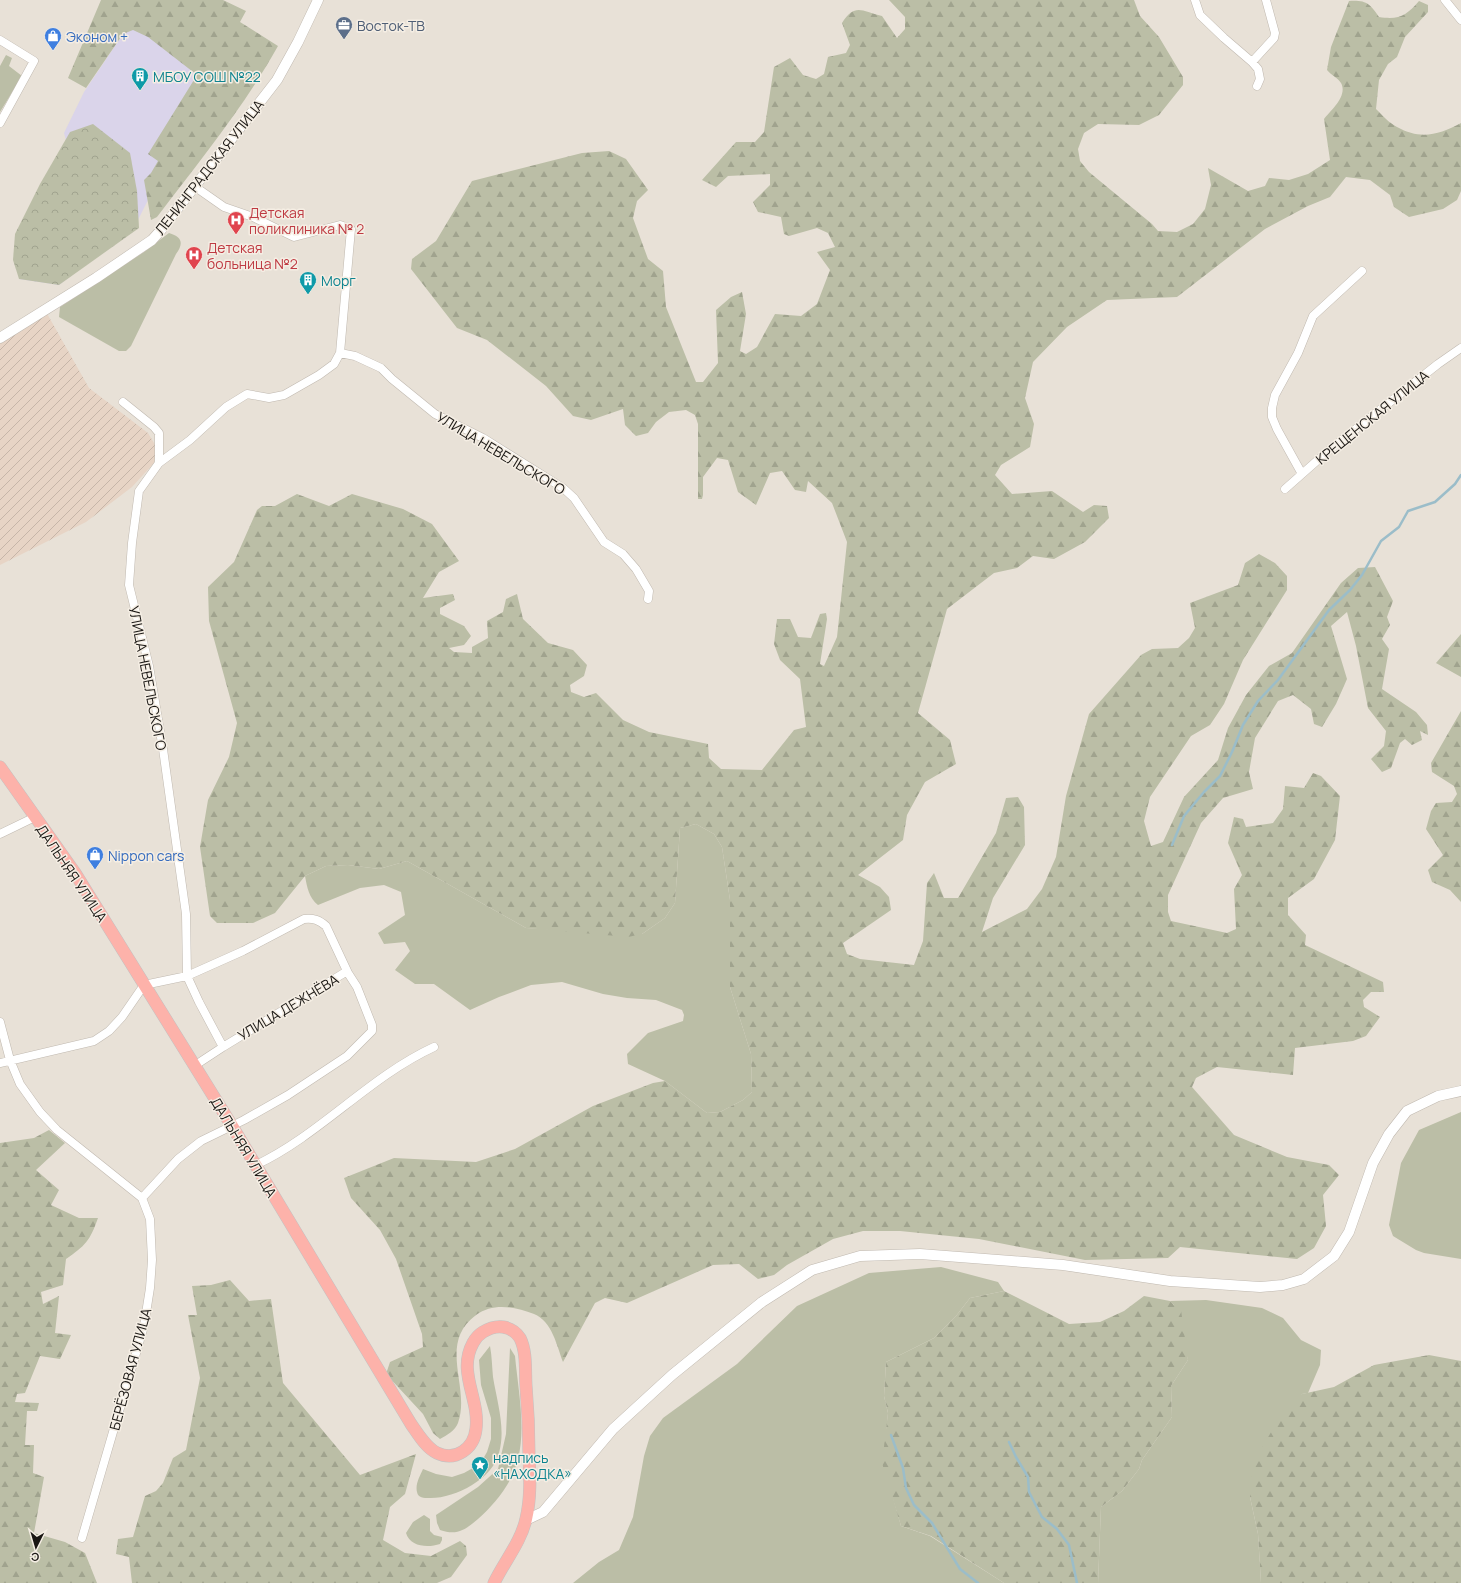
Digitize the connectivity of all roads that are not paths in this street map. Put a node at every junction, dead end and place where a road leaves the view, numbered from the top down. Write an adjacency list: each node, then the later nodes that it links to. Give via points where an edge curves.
1 (318, 0): 10 (street, ЛЕНИНГРАДСКАЯ УЛИЦА, via 277,80)
2 (1194, 0): 7 (street, via 1200,15)
3 (1266, 0): 7 (street, via 1275,33 1274,38)
4 (1445, 0): 5 (street)
5 (1461, 20)
6 (0, 40): 9 (street, via 34,61)
7 (1252, 62): 8 (street, via 1258,69 1260,79)
8 (1257, 86)
9 (0, 124)
10 (194, 186): 12 (street, ЛЕНИНГРАДСКАЯ УЛИЦА, via 152,240); 14 (street, via 224,207 253,217 294,237 340,225 351,228)
11 (1362, 271): 17 (street, via 1313,316 1298,353 1275,395 1272,417)
12 (0, 338)
13 (1461, 348): 17 (street, КРЕЩЕНСКАЯ УЛИЦА)
14 (340, 353): 16 (street, УЛИЦА НЕВЕЛЬСКОГО, via 334,364 284,395 269,398 247,394 226,407 190,440); 19 (street, УЛИЦА НЕВЕЛЬСКОГО, via 355,356 381,368 435,414 483,438 563,488 574,498 604,542 622,554 636,569 649,591)
15 (123, 402): 16 (street, via 158,433)
16 (159, 463): 24 (street, УЛИЦА НЕВЕЛЬСКОГО, via 139,491 129,584 149,666 164,749 186,914)
17 (1302, 474): 18 (street, КРЕЩЕНСКАЯ УЛИЦА)
18 (1285, 489)
19 (648, 599)
20 (0, 767): 21 (main road, ДАЛЬНЯЯ УЛИЦА)
21 (35, 818): 22 (street, ДАЛЬНЯЯ УЛИЦА); 25 (main road, ДАЛЬНЯЯ УЛИЦА, via 75,873)
22 (0, 834)
23 (348, 973): 24 (street, via 326,926 313,918 304,919); 27 (street, УЛИЦА ДЕЖНЁВА); 33 (street, УЛИЦА ДЕЖНЁВА, via 357,987 372,1031 347,1056 288,1095)
24 (187, 976): 25 (street); 27 (street)
25 (144, 985): 29 (street, via 122,1017 109,1031 94,1041); 31 (main road, ДАЛЬНЯЯ УЛИЦА)
26 (0, 1022): 29 (street)
27 (223, 1047): 31 (street, УЛИЦА ДЕЖНЁВА)
28 (434, 1047): 34 (street, via 412,1057 306,1137)
29 (10, 1060): 30 (street); 35 (street, via 20,1084 53,1126)
30 (0, 1063)
31 (194, 1066): 33 (main road, ДАЛЬНЯЯ УЛИЦА)
32 (1461, 1091): 36 (street, via 1438,1096 1407,1111 1389,1134 1373,1164 1349,1232 1334,1256 1304,1279 1283,1285 1260,1287 1170,1280 1063,1264 920,1254 860,1256 812,1270 762,1302 672,1375 613,1430 543,1512)
33 (232, 1126): 34 (main road, ДАЛЬНЯЯ УЛИЦА); 35 (street, via 201,1141 178,1159)
34 (256, 1166): 36 (main road, ДАЛЬНЯЯ УЛИЦА, via 411,1424 424,1442 437,1453 451,1455 464,1452 472,1443 476,1428 476,1410 467,1372 467,1356 480,1334 498,1327 506,1328 520,1338 524,1351 530,1478)
35 (142, 1198): 37 (street, БЕРЁЗОВАЯ УЛИЦА, via 150,1219 152,1260 144,1326)
36 (526, 1520): 38 (main road, via 523,1531)
37 (82, 1538)
38 (494, 1583)

